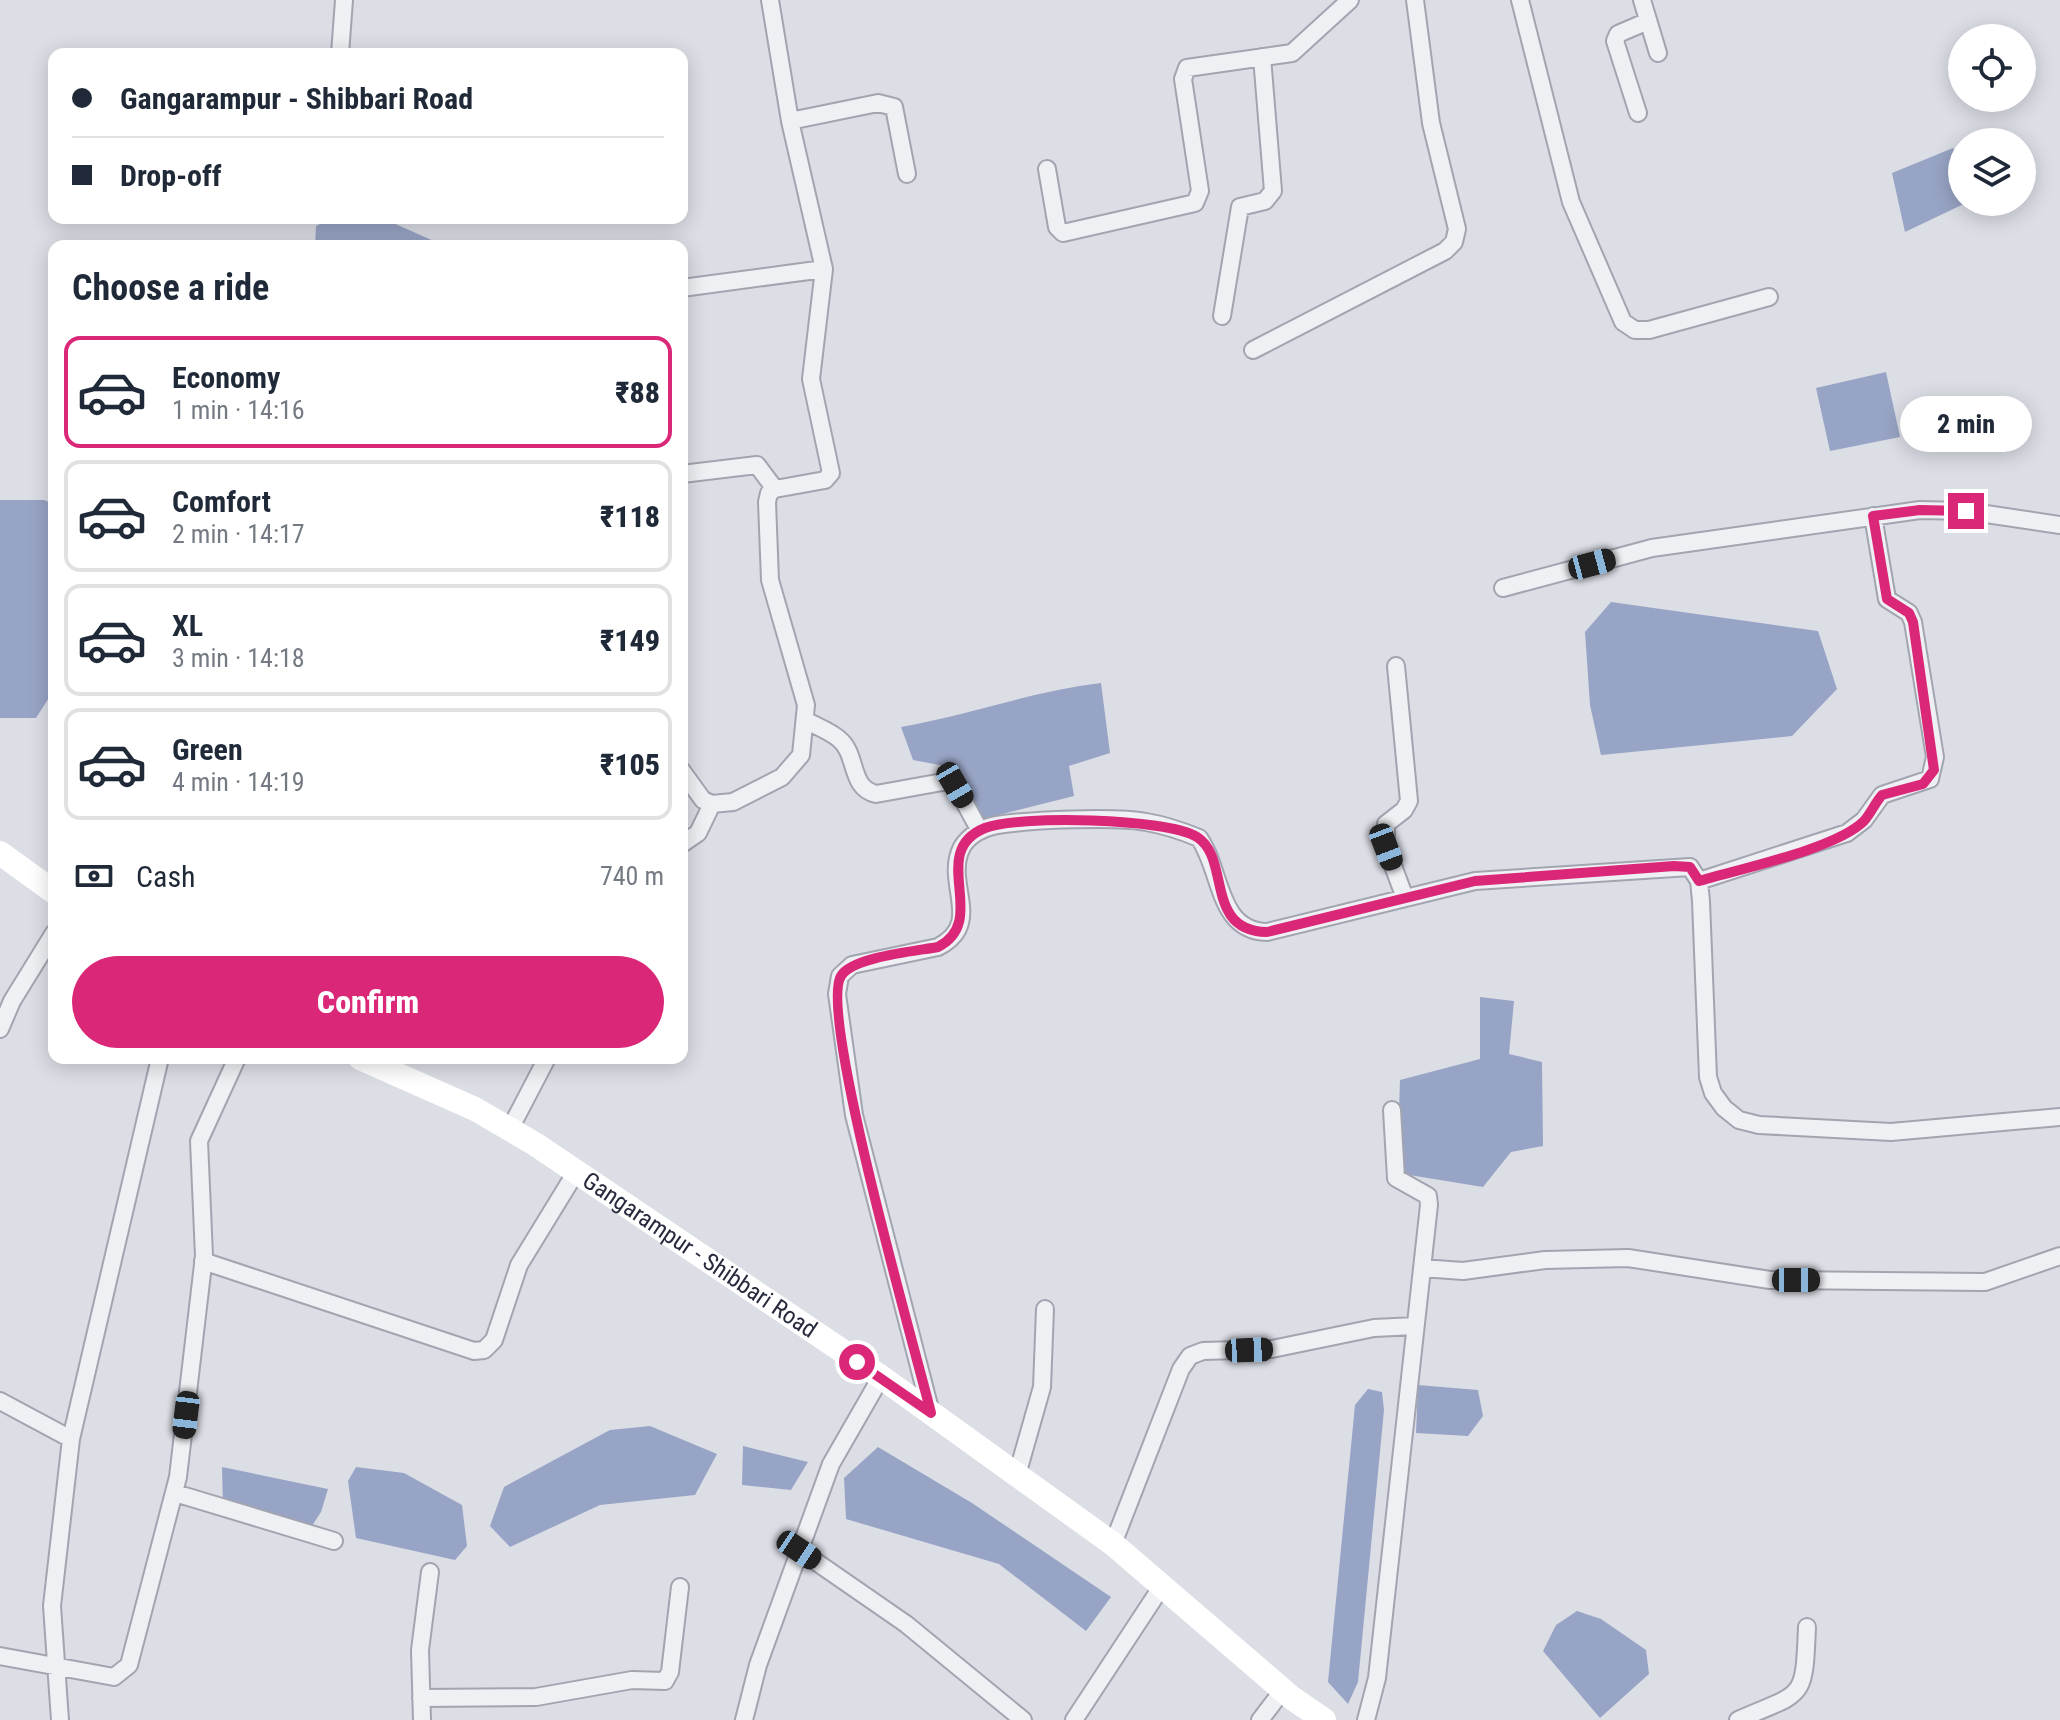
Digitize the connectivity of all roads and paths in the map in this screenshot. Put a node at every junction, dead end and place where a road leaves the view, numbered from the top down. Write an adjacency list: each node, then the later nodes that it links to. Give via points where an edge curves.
1 (344, 0): 8 (street)
2 (770, 0): 12 (street)
3 (1350, 0): 10 (street, via 1299,49)
4 (1415, 0): 19 (street, via 1431,123 1457,229 1454,242)
5 (1520, 0): 17 (street, via 1571,202 1623,322 1635,330 1649,330)
6 (1642, 0): 7 (street)
7 (1648, 21): 9 (street); 11 (street, via 1618,34 1615,41)
8 (340, 48)
9 (1658, 53)
10 (1262, 57): 13 (street, via 1195,65 1183,72 1200,191 1195,203 1063,233 1057,227); 18 (street, via 1273,191 1265,201 1240,207)
11 (1638, 113)
12 (790, 121): 14 (street, via 878,103 894,107); 15 (street)
13 (1047, 169)
14 (907, 174)
15 (824, 269): 16 (street); 21 (street, via 811,379 831,473 825,480)
16 (688, 287)
17 (1769, 297)
18 (1222, 316)
19 (1253, 350)
20 (688, 473): 21 (street, via 757,465)
21 (775, 489): 26 (street, via 767,502 768,566 804,688)
22 (1873, 516): 23 (street, via 1942,509); 24 (street, via 1652,548); 32 (street, via 1887,599 1909,613 1913,622 1935,757 1930,779 1882,795 1847,833)
23 (2060, 525)
24 (1503, 588)
25 (1396, 666): 34 (street, via 1409,801 1386,824 1384,836)
26 (805, 720): 28 (street, via 801,755 793,768 733,802); 29 (street, via 846,747 856,777 868,792 948,781)
27 (688, 779): 28 (street)
28 (712, 804): 30 (street, via 698,833)
29 (980, 831): 34 (street, via 997,825 1128,820 1183,831 1199,838 1208,850 1229,913 1254,932); 52 (street, via 962,848 958,860 959,931 938,947 852,965 840,976 837,994 851,1101)
30 (688, 840)
31 (0, 853): 33 (main road)
32 (1699, 881): 34 (street, via 1690,867 1674,866 1475,881); 42 (street, via 1708,1077 1713,1093 1739,1120 1877,1132)
33 (48, 888)
34 (1405, 898)
35 (48, 943): 36 (street)
36 (0, 1029)
37 (159, 1064): 53 (street)
38 (234, 1064): 46 (street, via 199,1141)
39 (374, 1064): 43 (main road, Gangarampur - Shibbari Road)
40 (544, 1064): 43 (street)
41 (1392, 1110): 47 (street, via 1396,1178 1428,1196)
42 (2060, 1117)
43 (510, 1129): 44 (main road, Gangarampur - Shibbari Road)
44 (576, 1172): 46 (street, via 529,1245 494,1340 484,1350); 50 (main road, Gangarampur - Shibbari Road)
45 (2060, 1256): 47 (street, via 1985,1282 1770,1280 1628,1258 1545,1260 1463,1271)
46 (203, 1261): 55 (street)
47 (1422, 1268): 49 (street)
48 (1045, 1309): 54 (street, via 1042,1387)
49 (1415, 1326): 57 (street, via 1374,1328 1304,1345 1190,1356); 74 (street, via 1377,1678)
50 (881, 1377): 52 (main road, Gangarampur - Shibbari Road); 58 (street, via 831,1464)
51 (0, 1401): 53 (street)
52 (931, 1413): 54 (main road, Gangarampur - Shibbari Road)
53 (71, 1439): 64 (street, via 54,1575)
54 (1017, 1475): 57 (main road, Gangarampur - Shibbari Road)
55 (175, 1493): 56 (street); 64 (street, via 124,1671 114,1677)
56 (334, 1541)
57 (1113, 1544): 60 (main road, Gangarampur - Shibbari Road)
58 (799, 1550): 69 (street); 70 (street, via 906,1624)
59 (430, 1572): 66 (street, via 420,1650)
60 (1162, 1586): 65 (main road, Gangarampur - Shibbari Road); 71 (street)
61 (680, 1587): 66 (street, via 665,1681 632,1680 536,1697)
62 (1807, 1627): 75 (street, via 1801,1688)
63 (0, 1656): 64 (street)
64 (55, 1669): 67 (street)
65 (1283, 1690): 72 (street); 73 (main road, Gangarampur - Shibbari Road)
66 (421, 1698): 68 (street)
67 (60, 1720)
68 (422, 1720)
69 (744, 1720)
70 (1023, 1720)
71 (1074, 1720)
72 (1260, 1720)
73 (1324, 1720)
74 (1366, 1720)
75 (1738, 1720)

